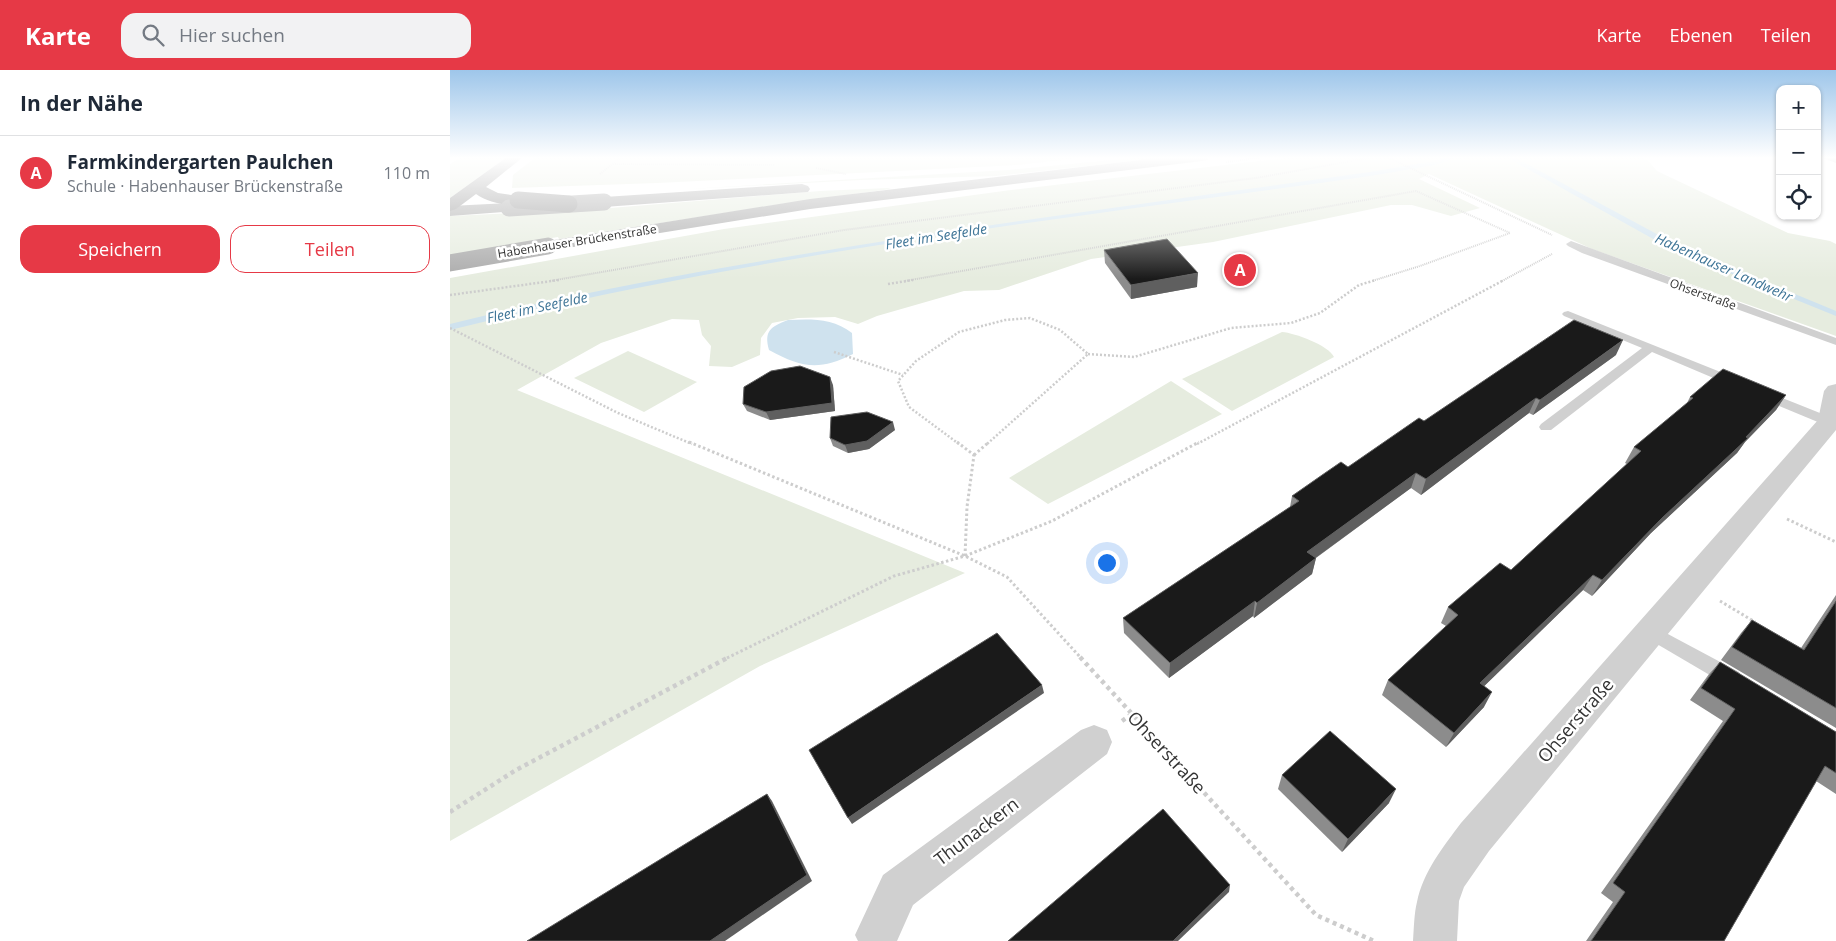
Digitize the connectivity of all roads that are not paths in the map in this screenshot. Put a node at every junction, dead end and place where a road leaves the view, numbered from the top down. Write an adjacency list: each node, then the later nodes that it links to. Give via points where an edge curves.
1 (461, 198): 6 (highway)
2 (492, 198): 5 (highway)
3 (668, 198): 5 (main road, Habenhauser Brückenstraße, bridge)
4 (861, 198): 9 (main road, Habenhauser Brückenstraße, bridge)
5 (514, 204): 7 (main road, Habenhauser Brückenstraße)
6 (450, 206)
7 (450, 211)
8 (1571, 244): 11 (lane, Ohserstraße)
9 (450, 263)
10 (1568, 314): 12 (lane)
11 (1836, 342)
12 (1650, 348): 13 (lane); 14 (lane)
13 (1833, 406): 15 (street, Ohserstraße, via 1759,505)
14 (1546, 427)
15 (1651, 632): 16 (lane); 19 (street, Ohserstraße, via 1475,837 1448,875 1438,901)
16 (1747, 687)
17 (1094, 742): 18 (street, Thunackern, via 898,890)
18 (876, 939)
19 (1435, 941)

